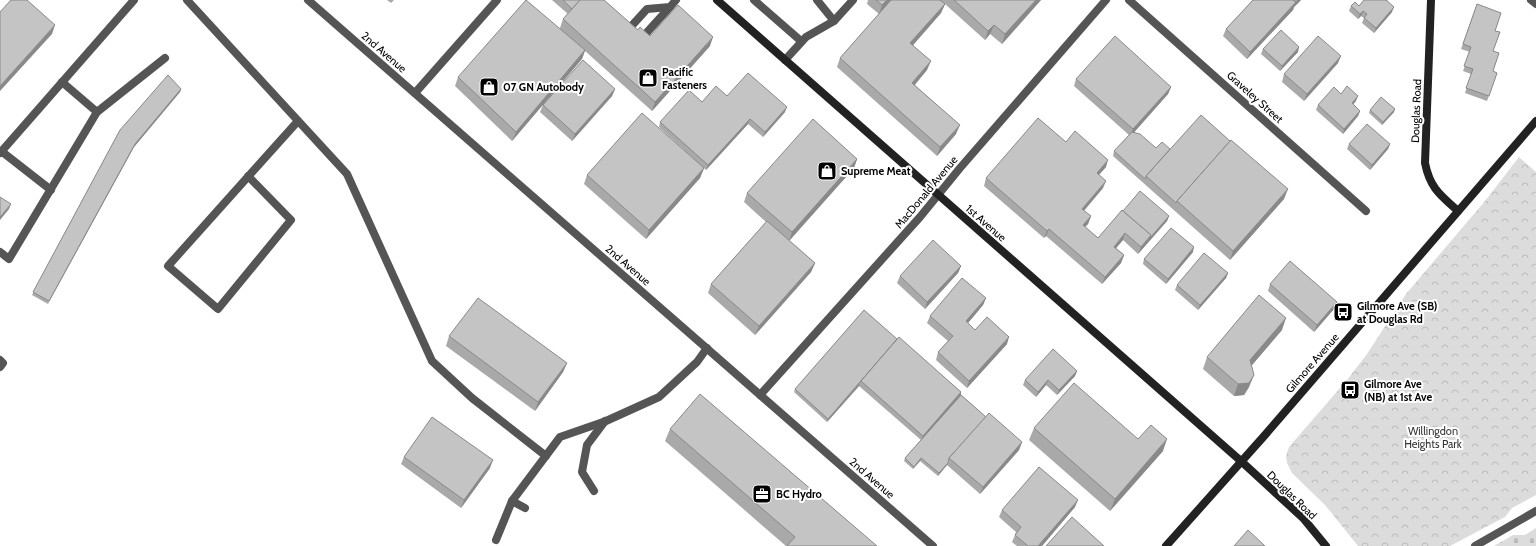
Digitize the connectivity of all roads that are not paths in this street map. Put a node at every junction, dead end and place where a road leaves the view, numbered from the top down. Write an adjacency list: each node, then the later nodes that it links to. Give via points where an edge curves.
1 (134, 0): 22 (street)
2 (187, 0): 25 (street)
3 (308, 0): 23 (street, 2nd Avenue)
4 (497, 0): 23 (street)
5 (676, 0): 15 (street)
6 (717, 0): 21 (street, 1st Avenue)
7 (754, 0): 19 (street)
8 (817, 0): 16 (street)
9 (853, 0): 16 (street)
10 (1106, 0): 30 (street, MacDonald Avenue)
11 (1129, 0): 31 (street, Graveley Street)
12 (1431, 0): 32 (street, Douglas Road, via 1425,163 1435,191)
13 (1531, 0): 14 (street)
14 (1536, 4)
15 (670, 7): 17 (street, via 647,9); 18 (street)
16 (834, 21): 19 (street)
17 (626, 32)
18 (640, 40)
19 (801, 41): 21 (street)
20 (164, 58): 24 (street)
21 (785, 60): 30 (street, 1st Avenue)
22 (62, 82): 24 (street); 27 (street)
23 (415, 93): 34 (street, 2nd Avenue)
24 (97, 112): 29 (street)
25 (298, 121): 28 (street); 39 (street, via 347,174 432,362 472,398)
26 (1536, 121): 32 (street, Gilmore Avenue)
27 (1, 152): 29 (street)
28 (248, 176): 28 (street, via 168,266 218,310 292,220)
29 (51, 190): 33 (street, via 9,259)
30 (939, 195): 37 (street, MacDonald Avenue); 40 (street, 1st Avenue)
31 (1366, 211)
32 (1458, 212): 40 (street, Gilmore Avenue)
33 (0, 252)
34 (707, 348): 37 (street, 2nd Avenue); 38 (street, via 697,362 659,397)
35 (0, 360): 36 (street, via 4,363)
36 (0, 367)
37 (760, 395): 46 (street, 2nd Avenue)
38 (606, 421): 39 (street, via 560,437); 41 (street, via 587,445 582,472)
39 (546, 456): 42 (street)
40 (1242, 462): 47 (street, Gilmore Avenue); 48 (street, Douglas Road, via 1302,518)
41 (594, 491)
42 (512, 501): 43 (street); 45 (street)
43 (525, 508)
44 (1536, 511): 49 (street)
45 (496, 540)
46 (933, 546)
47 (1166, 546)
48 (1326, 546)
49 (1475, 546)

